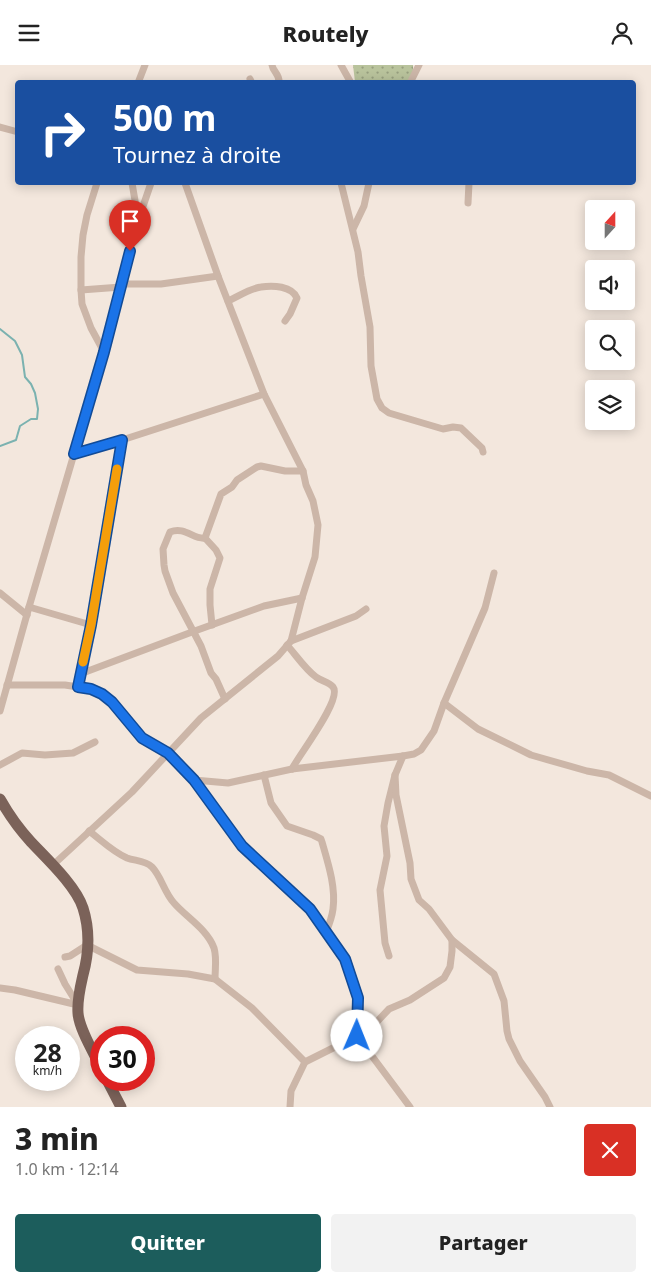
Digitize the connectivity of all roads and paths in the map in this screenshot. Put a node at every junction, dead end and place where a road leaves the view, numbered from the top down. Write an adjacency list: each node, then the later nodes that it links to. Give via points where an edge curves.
1 (145, 65): 5 (street)
2 (272, 65): 6 (street)
3 (341, 65): 7 (street)
4 (419, 65): 8 (street)
5 (139, 80)
6 (279, 80)
7 (349, 80)
8 (412, 80)
9 (0, 127): 10 (street)
10 (15, 131)
11 (96, 185): 23 (street, via 83,235)
12 (132, 185): 19 (street)
13 (150, 185): 19 (street)
14 (186, 185): 21 (street)
15 (342, 185): 20 (street)
16 (369, 185): 20 (street)
17 (469, 185): 18 (street)
18 (468, 203)
19 (138, 218): 22 (street)
20 (353, 229): 29 (street, via 370,327 371,366 377,399 389,413 443,429 461,428)
21 (218, 275): 22 (street, via 161,284); 24 (street)
22 (121, 285): 23 (street); 26 (street)
23 (81, 290): 26 (street, via 82,304)
24 (228, 301): 25 (street, via 260,287 292,290 297,298); 27 (street)
25 (285, 321)
26 (104, 352): 30 (street)
27 (264, 394): 28 (street); 31 (street)
28 (122, 440): 30 (street); 39 (street)
29 (483, 452)
30 (74, 454): 36 (street)
31 (303, 471): 32 (street, via 259,466 237,480 221,495); 35 (street, via 318,525 315,557)
32 (206, 538): 40 (street, via 220,558 210,589); 41 (street, via 176,530 170,532 164,549 164,565 173,593)
33 (494, 573): 47 (street, via 485,607)
34 (0, 593): 38 (street)
35 (302, 598): 40 (street, via 264,606); 42 (street)
36 (29, 607): 38 (street); 39 (street)
37 (366, 609): 42 (street)
38 (27, 615): 44 (street)
39 (91, 625): 43 (street)
40 (212, 625): 41 (street)
41 (192, 631): 43 (street); 46 (street)
42 (289, 643): 46 (street, via 278,656); 53 (street, via 314,676 335,691 323,722)
43 (80, 674): 45 (street)
44 (7, 685): 45 (street); 48 (street)
45 (78, 687): 50 (street, via 102,694 142,738)
46 (225, 699): 50 (street, via 201,718)
47 (444, 703): 51 (street, via 434,731 421,750); 57 (street, via 478,729 531,755 609,775)
48 (0, 711)
49 (95, 743): 52 (street, via 73,753 22,753)
50 (168, 753): 56 (street); 59 (street)
51 (403, 756): 53 (street); 55 (street)
52 (0, 765)
53 (292, 769): 54 (street)
54 (264, 775): 56 (street, via 228,783); 61 (street, via 271,803 287,826 319,837 322,842 333,898)
55 (395, 775): 62 (street, via 411,879 419,900); 64 (street, via 384,826 387,856 380,890)
56 (194, 780): 61 (street, via 242,846 310,909)
57 (651, 796)
58 (0, 799): 60 (main road, via 16,825)
59 (90, 831): 60 (street); 67 (street, via 126,857 151,866 174,903 204,932 214,948)
60 (52, 865): 63 (main road, via 80,900 88,930)
61 (326, 933): 70 (street, via 345,959 358,998)
62 (452, 939): 70 (street, via 450,967 444,978 389,1009 371,1028); 78 (street, via 494,974 504,1001 509,1039)
63 (87, 945): 65 (street); 67 (street, via 137,970); 69 (main road)
64 (389, 956)
65 (65, 957)
66 (58, 969): 69 (street)
67 (215, 979): 72 (street, via 252,1008)
68 (0, 988): 69 (street)
69 (78, 1005): 71 (main road, via 79,1022)
70 (357, 1036): 72 (street); 77 (street)
71 (90, 1046)
72 (305, 1062): 76 (street, via 291,1091)
73 (113, 1092): 74 (street); 75 (main road)
74 (116, 1107)
75 (121, 1107)
76 (290, 1107)
77 (410, 1107)
78 (550, 1107)

